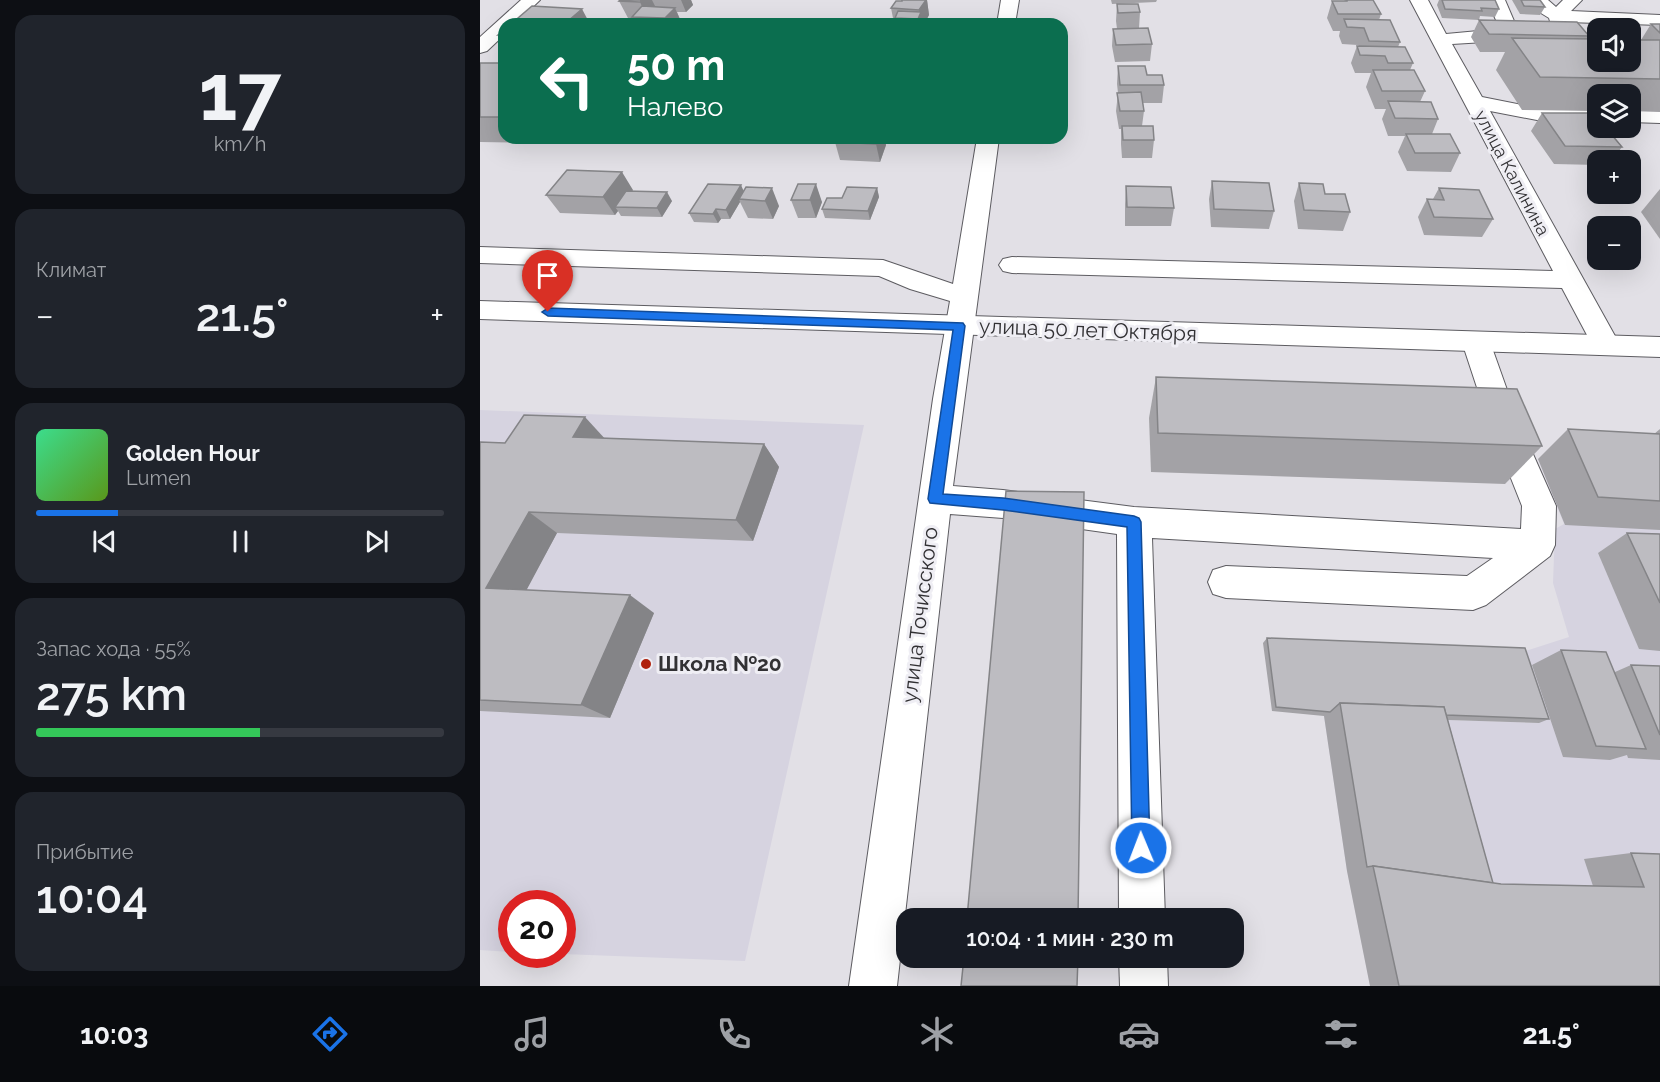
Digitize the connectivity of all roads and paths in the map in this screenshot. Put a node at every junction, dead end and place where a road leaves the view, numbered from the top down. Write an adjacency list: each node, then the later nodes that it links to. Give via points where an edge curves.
1 (531, 0): 8 (street)
2 (1010, 0): 9 (street)
3 (1419, 0): 13 (street, улица Калинина)
4 (1496, 0): 12 (street)
5 (1539, 0): 7 (street)
6 (1573, 0): 7 (street)
7 (1557, 16): 10 (street); 12 (street, via 1560,27 1551,33)
8 (511, 18)
9 (1007, 18)
10 (1660, 20)
11 (498, 30): 14 (street)
12 (1509, 34): 13 (street)
13 (1440, 40): 15 (street, улица Калинина)
14 (480, 47)
15 (1474, 102): 16 (street, via 1537,114); 22 (street, улица Калинина)
16 (1587, 115)
17 (1641, 116): 18 (street)
18 (1660, 117)
19 (987, 144): 24 (street, улица Точисского)
20 (480, 255): 24 (street, via 883,268 919,283)
21 (1012, 265): 22 (street)
22 (1570, 280): 26 (street, улица Калинина)
23 (480, 310): 24 (street, улица 50 лет Октября)
24 (961, 311): 25 (street, улица 50 лет Октября); 28 (street, улица Точисского)
25 (1476, 342): 26 (street, улица 50 лет Октября); 30 (street, via 1539,506)
26 (1606, 345): 27 (street, улица 50 лет Октября)
27 (1660, 347)
28 (935, 499): 29 (street); 34 (street, улица Точисского)
29 (1134, 522): 30 (street); 32 (street)
30 (1538, 545): 31 (street, via 1473,592)
31 (1226, 582)
32 (1142, 908)
33 (1143, 968): 35 (street)
34 (873, 986)
35 (1144, 986)

